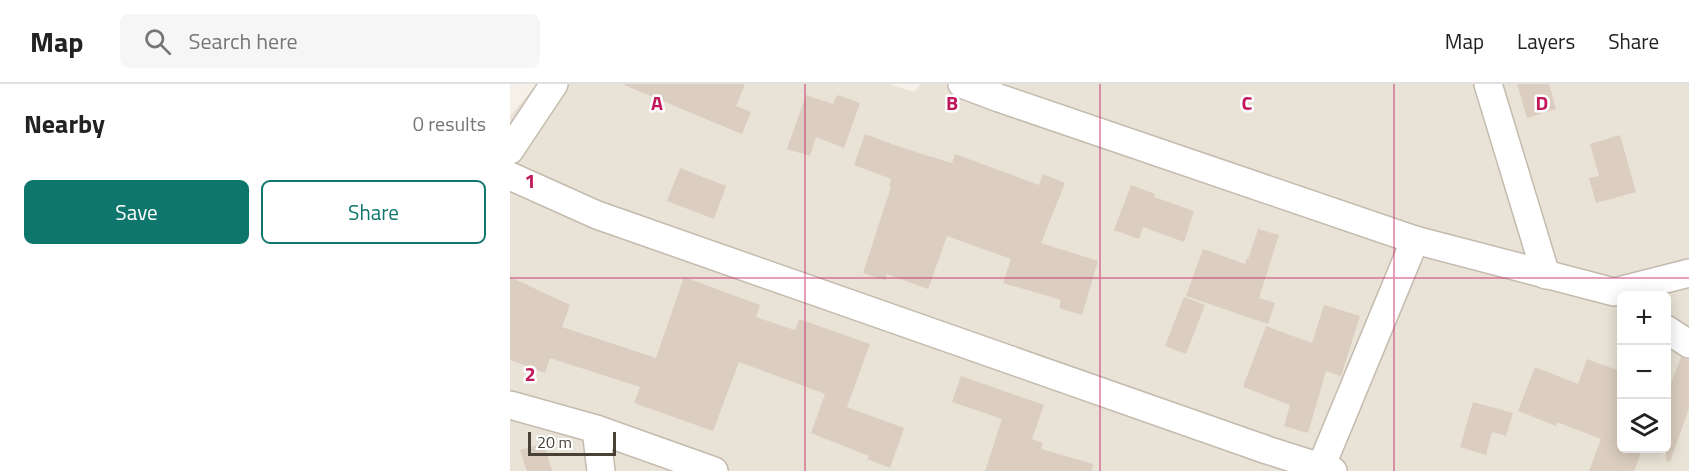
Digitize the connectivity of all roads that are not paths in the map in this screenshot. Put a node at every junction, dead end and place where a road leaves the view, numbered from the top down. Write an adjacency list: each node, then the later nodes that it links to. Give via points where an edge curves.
1 (554, 84): 4 (street)
2 (962, 84): 6 (street)
3 (1488, 84): 8 (street)
4 (510, 150)
5 (510, 176): 15 (street, via 597,215)
6 (1415, 240): 8 (street); 16 (street)
7 (1689, 273): 9 (street)
8 (1546, 275): 10 (street)
9 (1631, 291)
10 (1617, 295)
11 (1671, 332): 12 (street)
12 (1689, 344)
13 (510, 405): 14 (street)
14 (596, 429): 17 (street); 18 (street)
15 (1263, 460): 16 (street)
16 (1327, 469)
17 (601, 471)
18 (714, 471)

